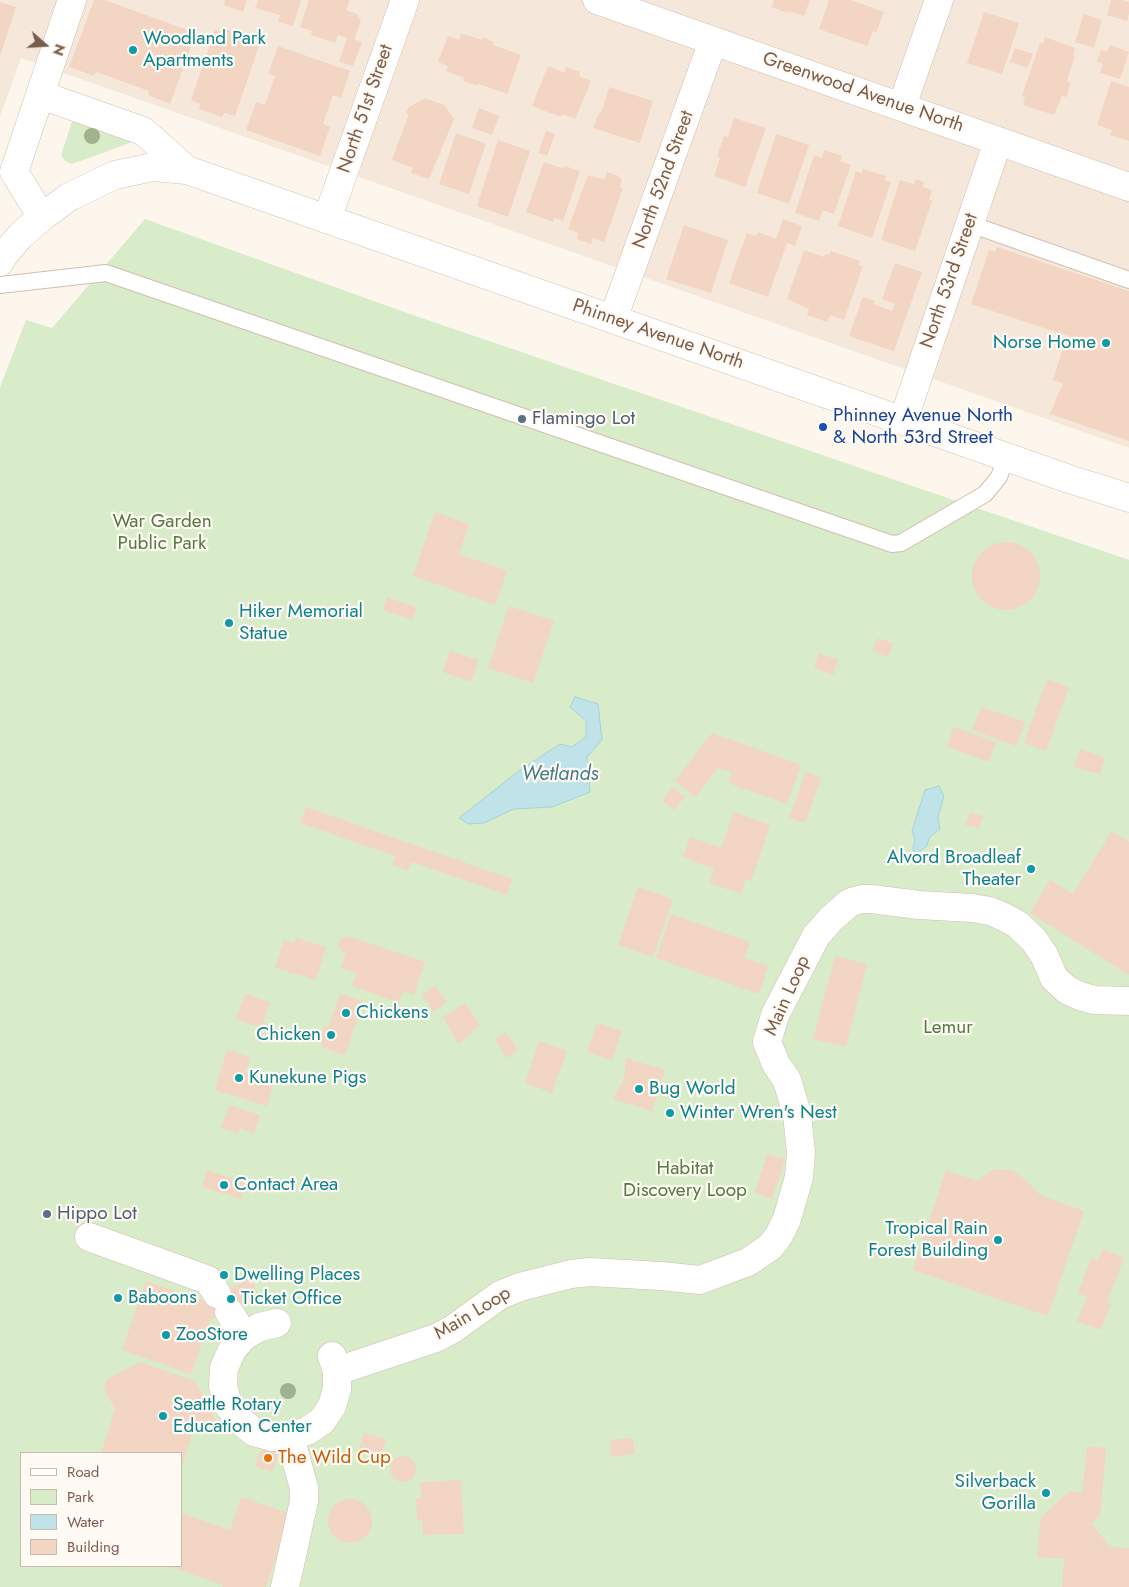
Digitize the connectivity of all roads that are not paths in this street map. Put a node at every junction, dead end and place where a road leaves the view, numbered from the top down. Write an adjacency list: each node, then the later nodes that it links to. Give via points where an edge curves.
1 (72, 0): 6 (street)
2 (405, 0): 12 (street, North 51st Street)
3 (597, 0): 5 (street, Greenwood Avenue North)
4 (938, 0): 7 (street)
5 (713, 41): 7 (street, Greenwood Avenue North); 17 (street, North 52nd Street)
6 (41, 95): 9 (street, Phinney Avenue North, via 143,131); 11 (street, via 14,172)
7 (902, 106): 8 (street, Greenwood Avenue North)
8 (998, 141): 10 (street, Greenwood Avenue North); 13 (street, North 53rd Street)
9 (187, 170): 11 (street, Phinney Avenue North, via 153,167 116,175 69,197); 12 (street, Phinney Avenue North)
10 (1129, 187)
11 (42, 217): 14 (street, Phinney Avenue North)
12 (327, 219): 17 (street, Phinney Avenue North)
13 (970, 224): 15 (lane); 18 (street, North 53rd Street)
14 (1, 258)
15 (1129, 280)
16 (0, 285): 19 (lane, via 106,273 892,544 902,543 985,494 999,478)
17 (613, 319): 18 (street, Phinney Avenue North)
18 (902, 420): 19 (street, Phinney Avenue North)
19 (1006, 457): 20 (street, Phinney Avenue North)
20 (1129, 498)
21 (1129, 1001): 25 (street, Main Loop, via 1094,1000 1067,990 1054,978 1034,940 1017,924 990,911 871,899 848,904 816,936 775,1015 767,1042 787,1080 797,1114 800,1153 799,1177 787,1219 770,1247 748,1262 700,1280 590,1272 520,1287 500,1296 436,1338 335,1364 337,1389 332,1406 322,1421)
22 (89, 1237): 24 (street, via 208,1280)
23 (277, 1323): 24 (street, via 260,1327)
24 (244, 1336): 25 (street, via 232,1350 224,1368 223,1386 228,1404 239,1420 254,1432)
25 (290, 1437): 26 (street, via 304,1488 304,1501)
26 (285, 1587)

